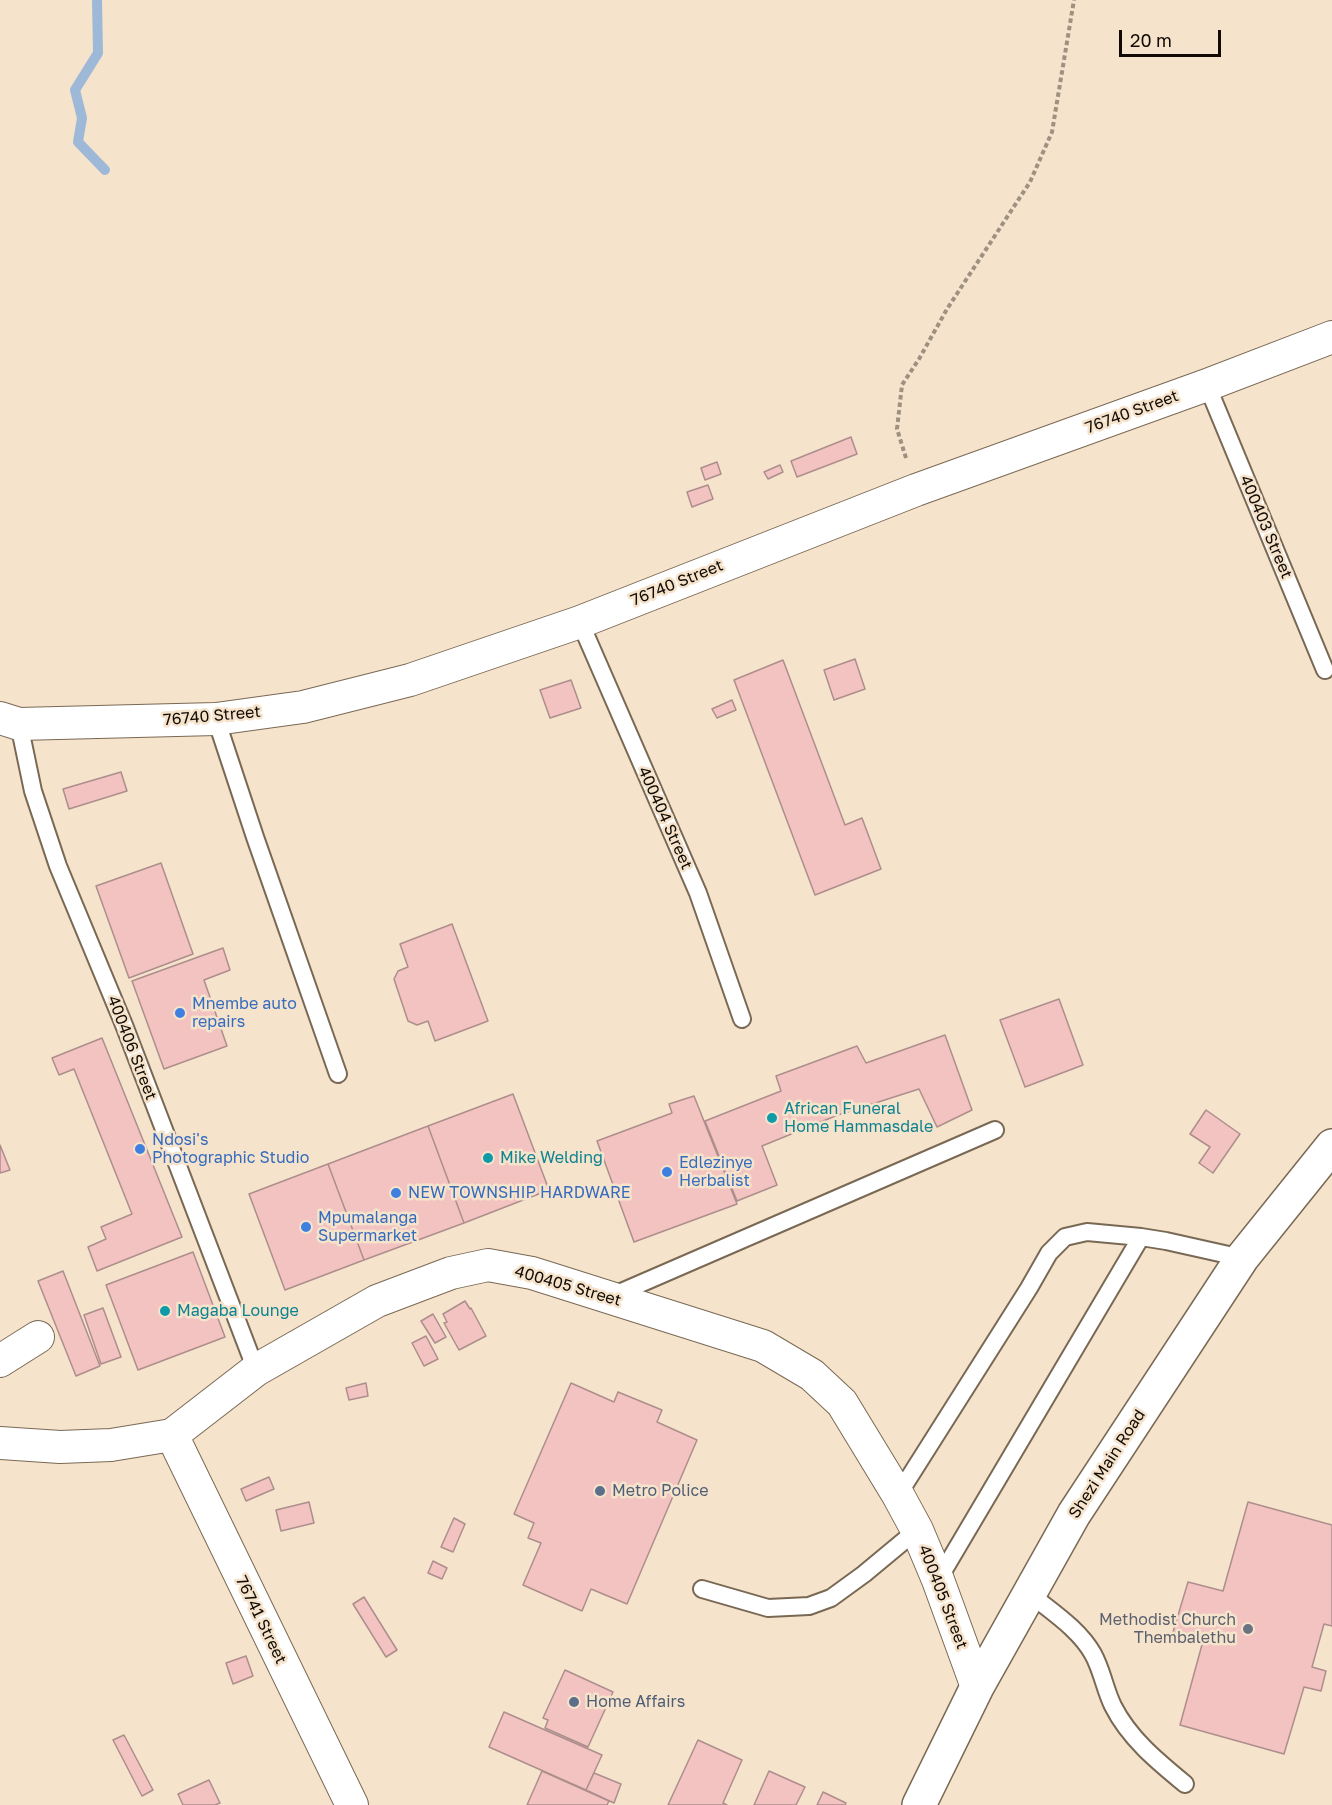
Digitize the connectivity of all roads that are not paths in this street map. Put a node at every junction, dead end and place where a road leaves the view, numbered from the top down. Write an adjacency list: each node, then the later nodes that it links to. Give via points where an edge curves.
1 (1332, 337): 2 (street, 76740 Street)
2 (1207, 385): 3 (street, 76740 Street, via 916,490); 4 (lane, 400403 Street)
3 (580, 622): 5 (street, 76740 Street, via 410,680 303,707); 7 (lane, 400404 Street, via 698,893)
4 (1325, 670)
5 (216, 719): 6 (street, 76740 Street); 8 (lane)
6 (10, 721): 16 (lane, 400406 Street, via 58,866 124,1025)
7 (742, 1019)
8 (338, 1074)
9 (994, 1130): 13 (lane)
10 (1332, 1146): 12 (street, Shezi Main Road)
11 (1141, 1237): 12 (lane); 19 (lane, via 1087,1232 1065,1237 1049,1253); 21 (lane)
12 (1242, 1258): 23 (street, Shezi Main Road, via 1074,1514)
13 (609, 1297): 16 (street, 400405 Street, via 532,1273 488,1265 451,1273 377,1301); 19 (street, 400405 Street, via 763,1346 812,1375 842,1403)
14 (38, 1337): 15 (street)
15 (0, 1361)
16 (255, 1370): 17 (street, 400405 Street)
17 (172, 1435): 18 (street, 400405 Street, via 111,1445); 26 (street, 76741 Street)
18 (0, 1443)
19 (898, 1495): 20 (street, 400405 Street)
20 (917, 1530): 21 (street, 400405 Street); 22 (lane, via 831,1598 809,1606 768,1608)
21 (938, 1580): 24 (street, 400405 Street)
22 (702, 1589)
23 (1030, 1594): 24 (street, Shezi Main Road); 25 (lane, via 1068,1623 1082,1640 1094,1655 1114,1707 1131,1734)
24 (977, 1687): 27 (street, Shezi Main Road)
25 (1185, 1784)
26 (352, 1805)
27 (919, 1805)

